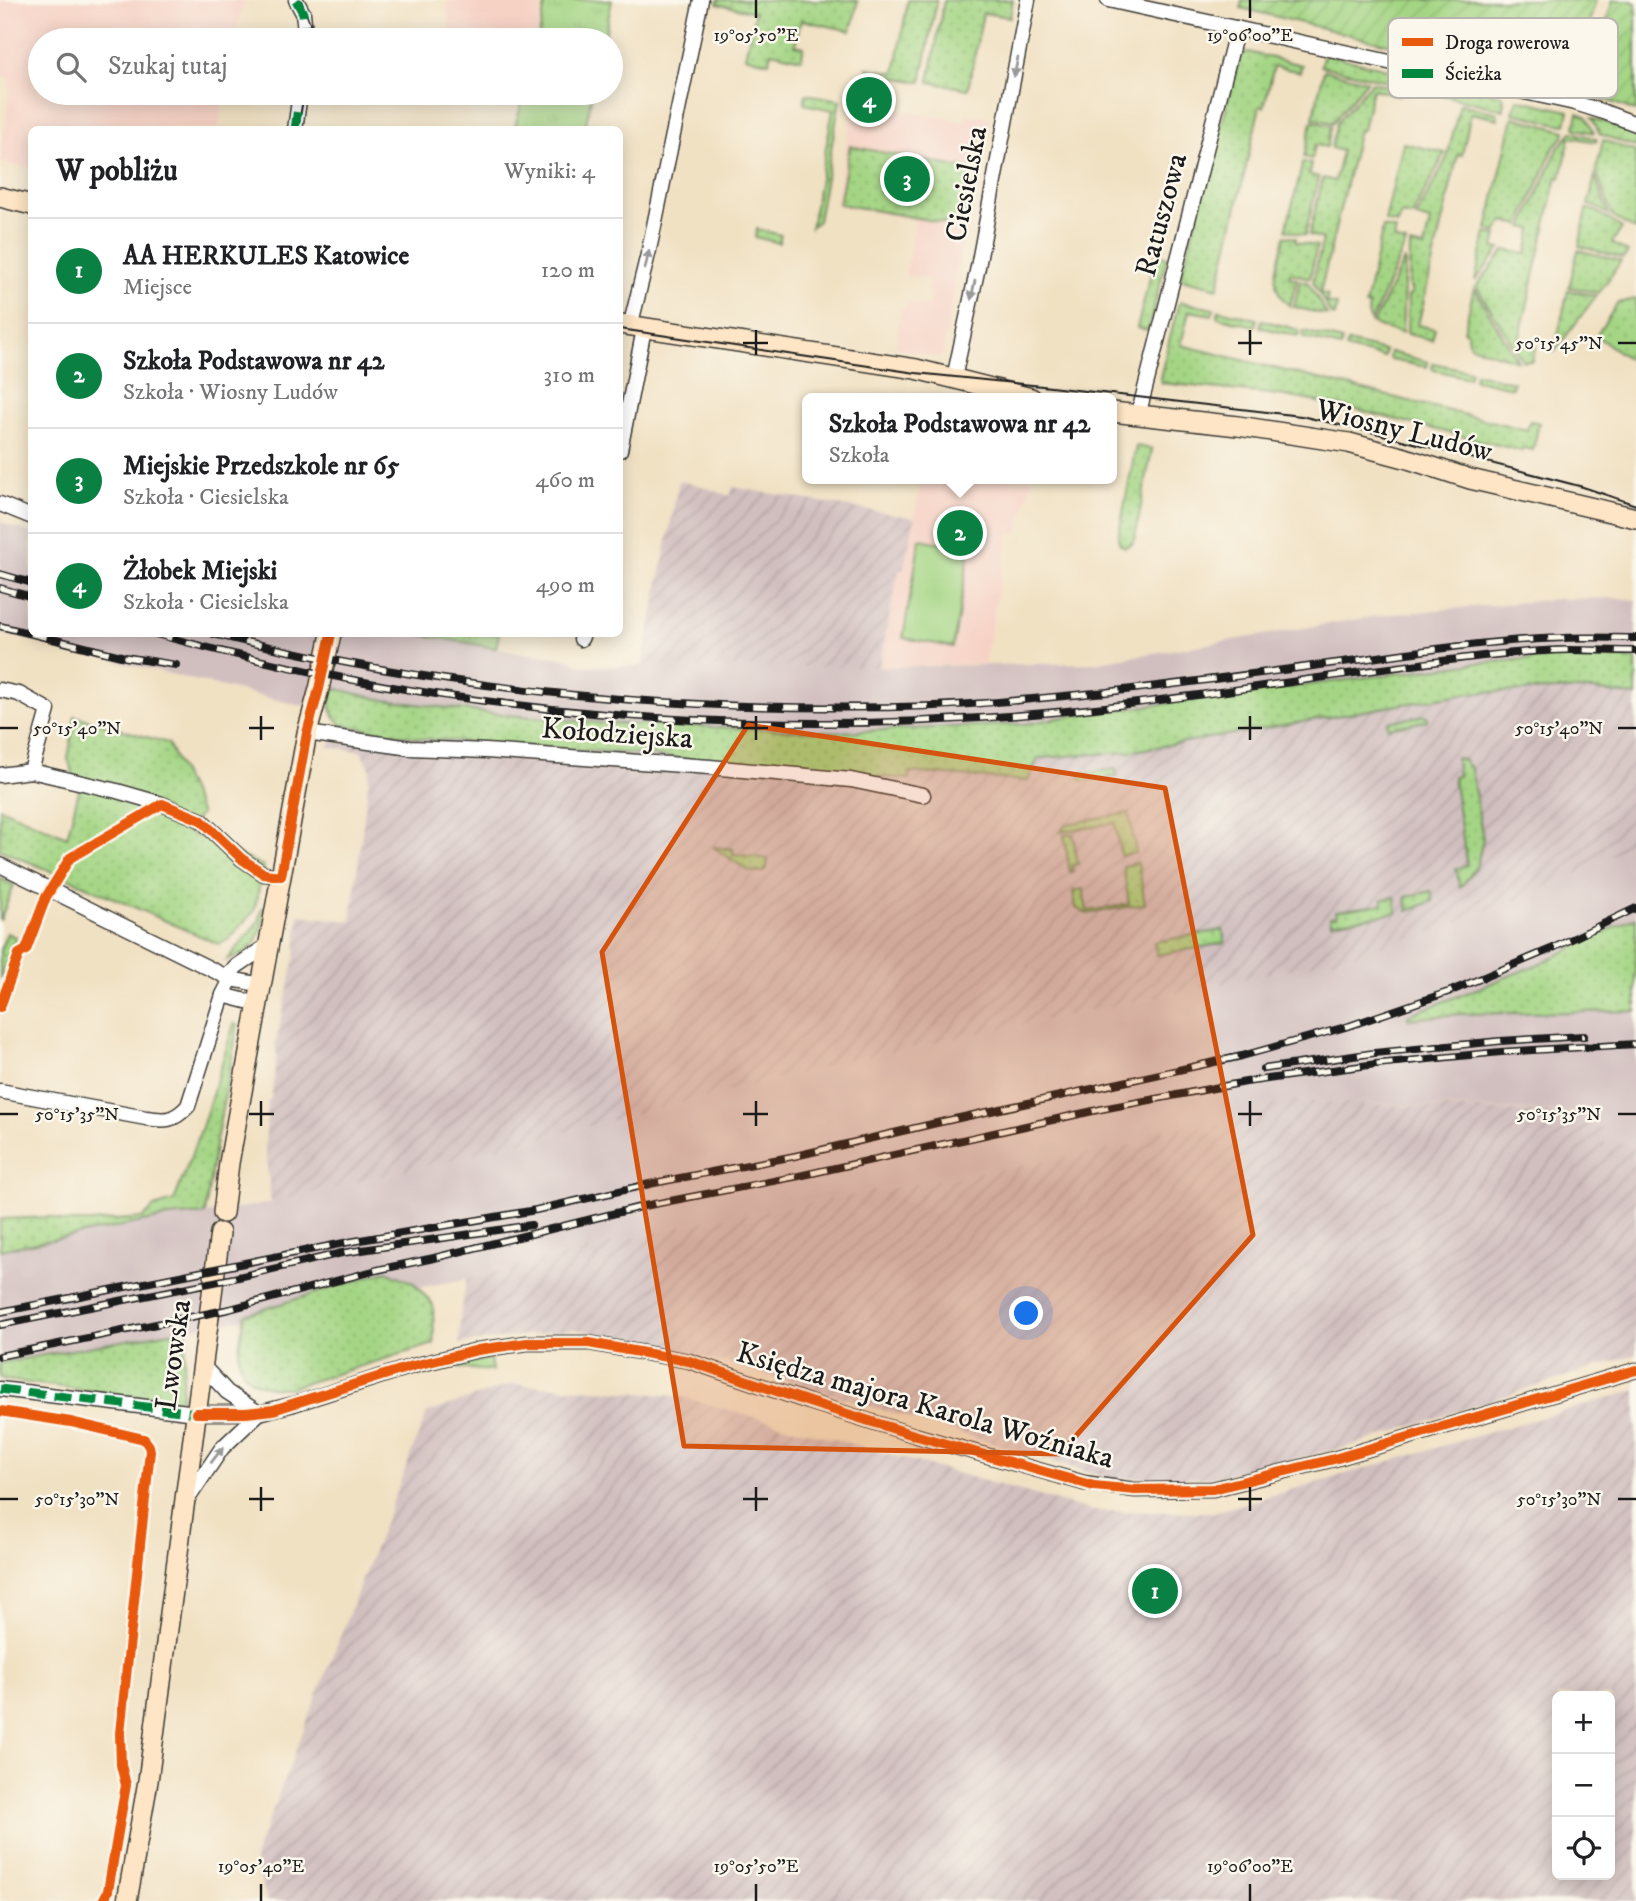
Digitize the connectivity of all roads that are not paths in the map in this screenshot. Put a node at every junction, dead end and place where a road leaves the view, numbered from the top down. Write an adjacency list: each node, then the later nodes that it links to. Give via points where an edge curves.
1 (296, 0): 5 (street)
2 (701, 0): 14 (street, one-way to 2, via 649,250)
3 (1028, 0): 15 (street, Ciesielska, one-way to 15)
4 (1108, 0): 6 (street)
5 (305, 28)
6 (1237, 28): 7 (street); 19 (street, Ratuszowa)
7 (1388, 62)
8 (1552, 98): 10 (street)
9 (298, 105): 11 (street)
10 (1636, 124)
11 (296, 126)
12 (0, 197): 13 (street)
13 (28, 204)
14 (628, 326): 15 (street); 17 (street)
15 (954, 378): 16 (street)
16 (1012, 393)
17 (623, 404)
18 (1117, 413): 19 (street, Wiosny Ludów)
19 (1138, 416): 22 (street, Wiosny Ludów, via 1349,443 1470,479)
20 (0, 504): 21 (street)
21 (28, 515)
22 (1636, 518)
23 (330, 637): 25 (street)
24 (0, 690): 26 (street, via 19,694 48,710)
25 (307, 733): 28 (street, Kołodziejska, via 410,748 851,780); 30 (street)
26 (31, 771): 27 (street); 30 (street, via 117,791 201,820 242,859 264,874)
27 (0, 775)
28 (923, 795)
29 (0, 865): 32 (street)
30 (281, 876): 31 (street)
31 (268, 945): 32 (street); 33 (street)
32 (234, 973): 33 (street); 34 (street)
33 (261, 987): 34 (street); 36 (street)
34 (223, 995): 35 (street, via 188,1106 176,1117 153,1119)
35 (0, 1091)
36 (223, 1213)
37 (220, 1233): 38 (street, Lwowska)
38 (202, 1365): 41 (street, Lwowska); 42 (street, via 227,1392)
39 (1636, 1370): 42 (street, Księdza majora Karola Woźniaka, via 1334,1459 1213,1489 1094,1486 809,1402 689,1361 589,1343 527,1343 478,1350)
40 (0, 1389): 41 (street, Księdza majora Karola Woźniaka)
41 (196, 1413): 42 (street, Księdza majora Karola Woźniaka); 43 (street, Lwowska)
42 (259, 1413): 43 (street, Księdza majora Karola Woźniaka, one-way to 42, via 222,1448)
43 (184, 1505): 44 (street, Lwowska)
44 (127, 1901)

